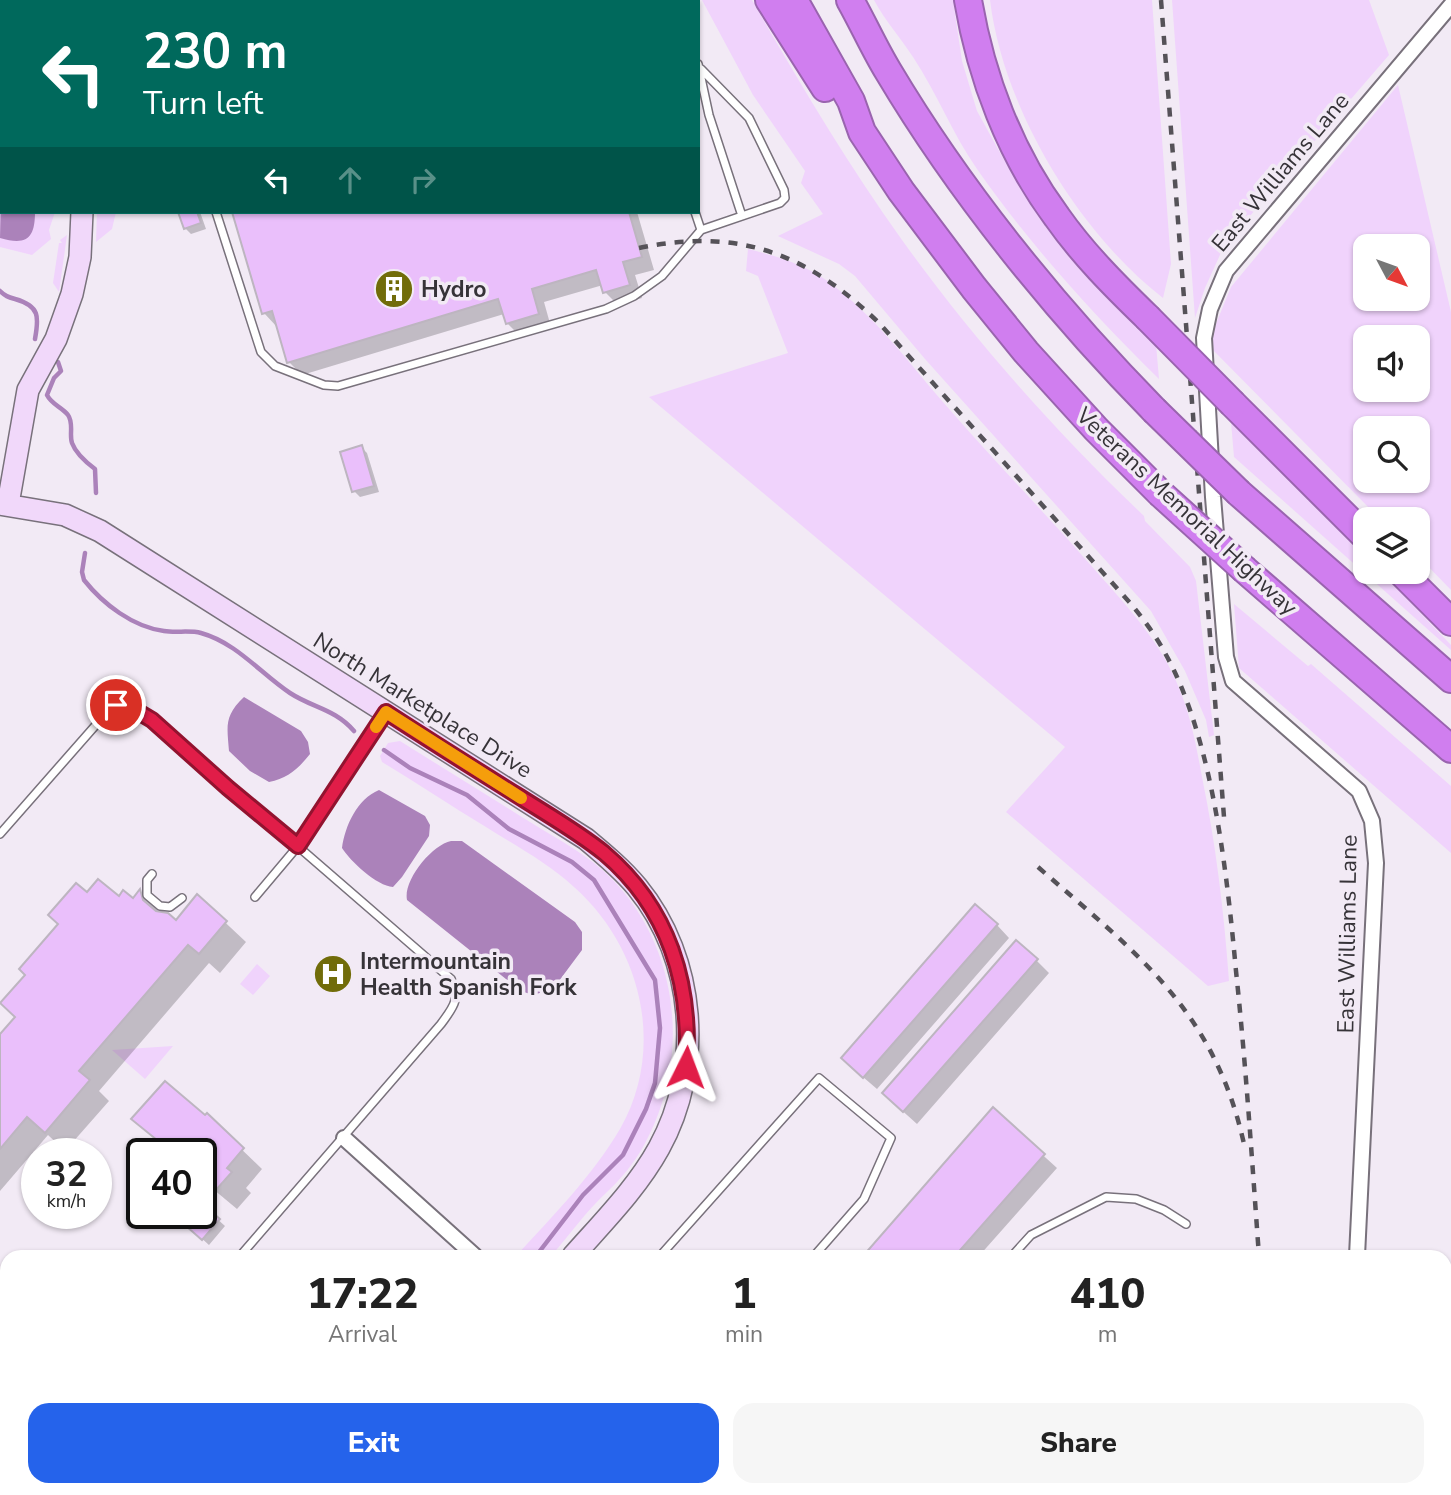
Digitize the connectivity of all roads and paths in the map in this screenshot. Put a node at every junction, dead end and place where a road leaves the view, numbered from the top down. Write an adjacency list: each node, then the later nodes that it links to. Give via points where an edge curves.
1 (769, 0): 8 (highway, via 827,92)
2 (794, 0): 8 (highway, Veterans Memorial Highway)
3 (850, 0): 18 (highway, bridge, via 888,71 989,219 1052,298 1154,410 1239,493)
4 (968, 0): 15 (highway, bridge, via 987,78 1004,123 1056,217 1147,317)
5 (1451, 5): 34 (street, East Williams Lane, via 1226,271 1204,338 1226,657 1233,681 1359,791 1372,821 1376,863)
6 (700, 68): 12 (lane, via 749,118 786,192 780,203)
7 (700, 72): 12 (lane)
8 (863, 132): 20 (highway, Veterans Memorial Highway, bridge, via 901,191 1003,324 1096,429 1245,570)
9 (82, 214): 14 (street, via 72,294 56,339 29,390)
10 (217, 214): 13 (lane, via 261,352 275,366 330,386 620,303 662,276)
11 (696, 214): 13 (lane)
12 (742, 216): 13 (lane)
13 (701, 230)
14 (4, 504): 19 (street, North Marketplace Drive, via 85,523)
15 (1353, 524)
16 (1413, 584): 17 (highway)
17 (1451, 622)
18 (1451, 679)
19 (386, 712): 22 (lane); 30 (street, North Marketplace Drive, via 586,839 615,863 658,918 678,966 687,1016 686,1067 671,1124 633,1187)
20 (1451, 748)
21 (0, 834): 22 (lane, via 109,710 125,704 152,720)
22 (298, 846): 24 (lane); 26 (lane, via 451,979 457,993 442,1024)
23 (152, 874): 25 (lane, via 147,895 160,906 170,907)
24 (255, 897)
25 (182, 898)
26 (344, 1138): 28 (lane); 29 (street)
27 (1186, 1224): 33 (lane, via 1136,1199 1106,1198 1031,1235)
28 (245, 1250)
29 (468, 1250)
30 (578, 1250)
31 (665, 1250): 32 (lane, via 819,1077 891,1138 864,1199)
32 (819, 1250)
33 (1017, 1250)
34 (1357, 1250)

